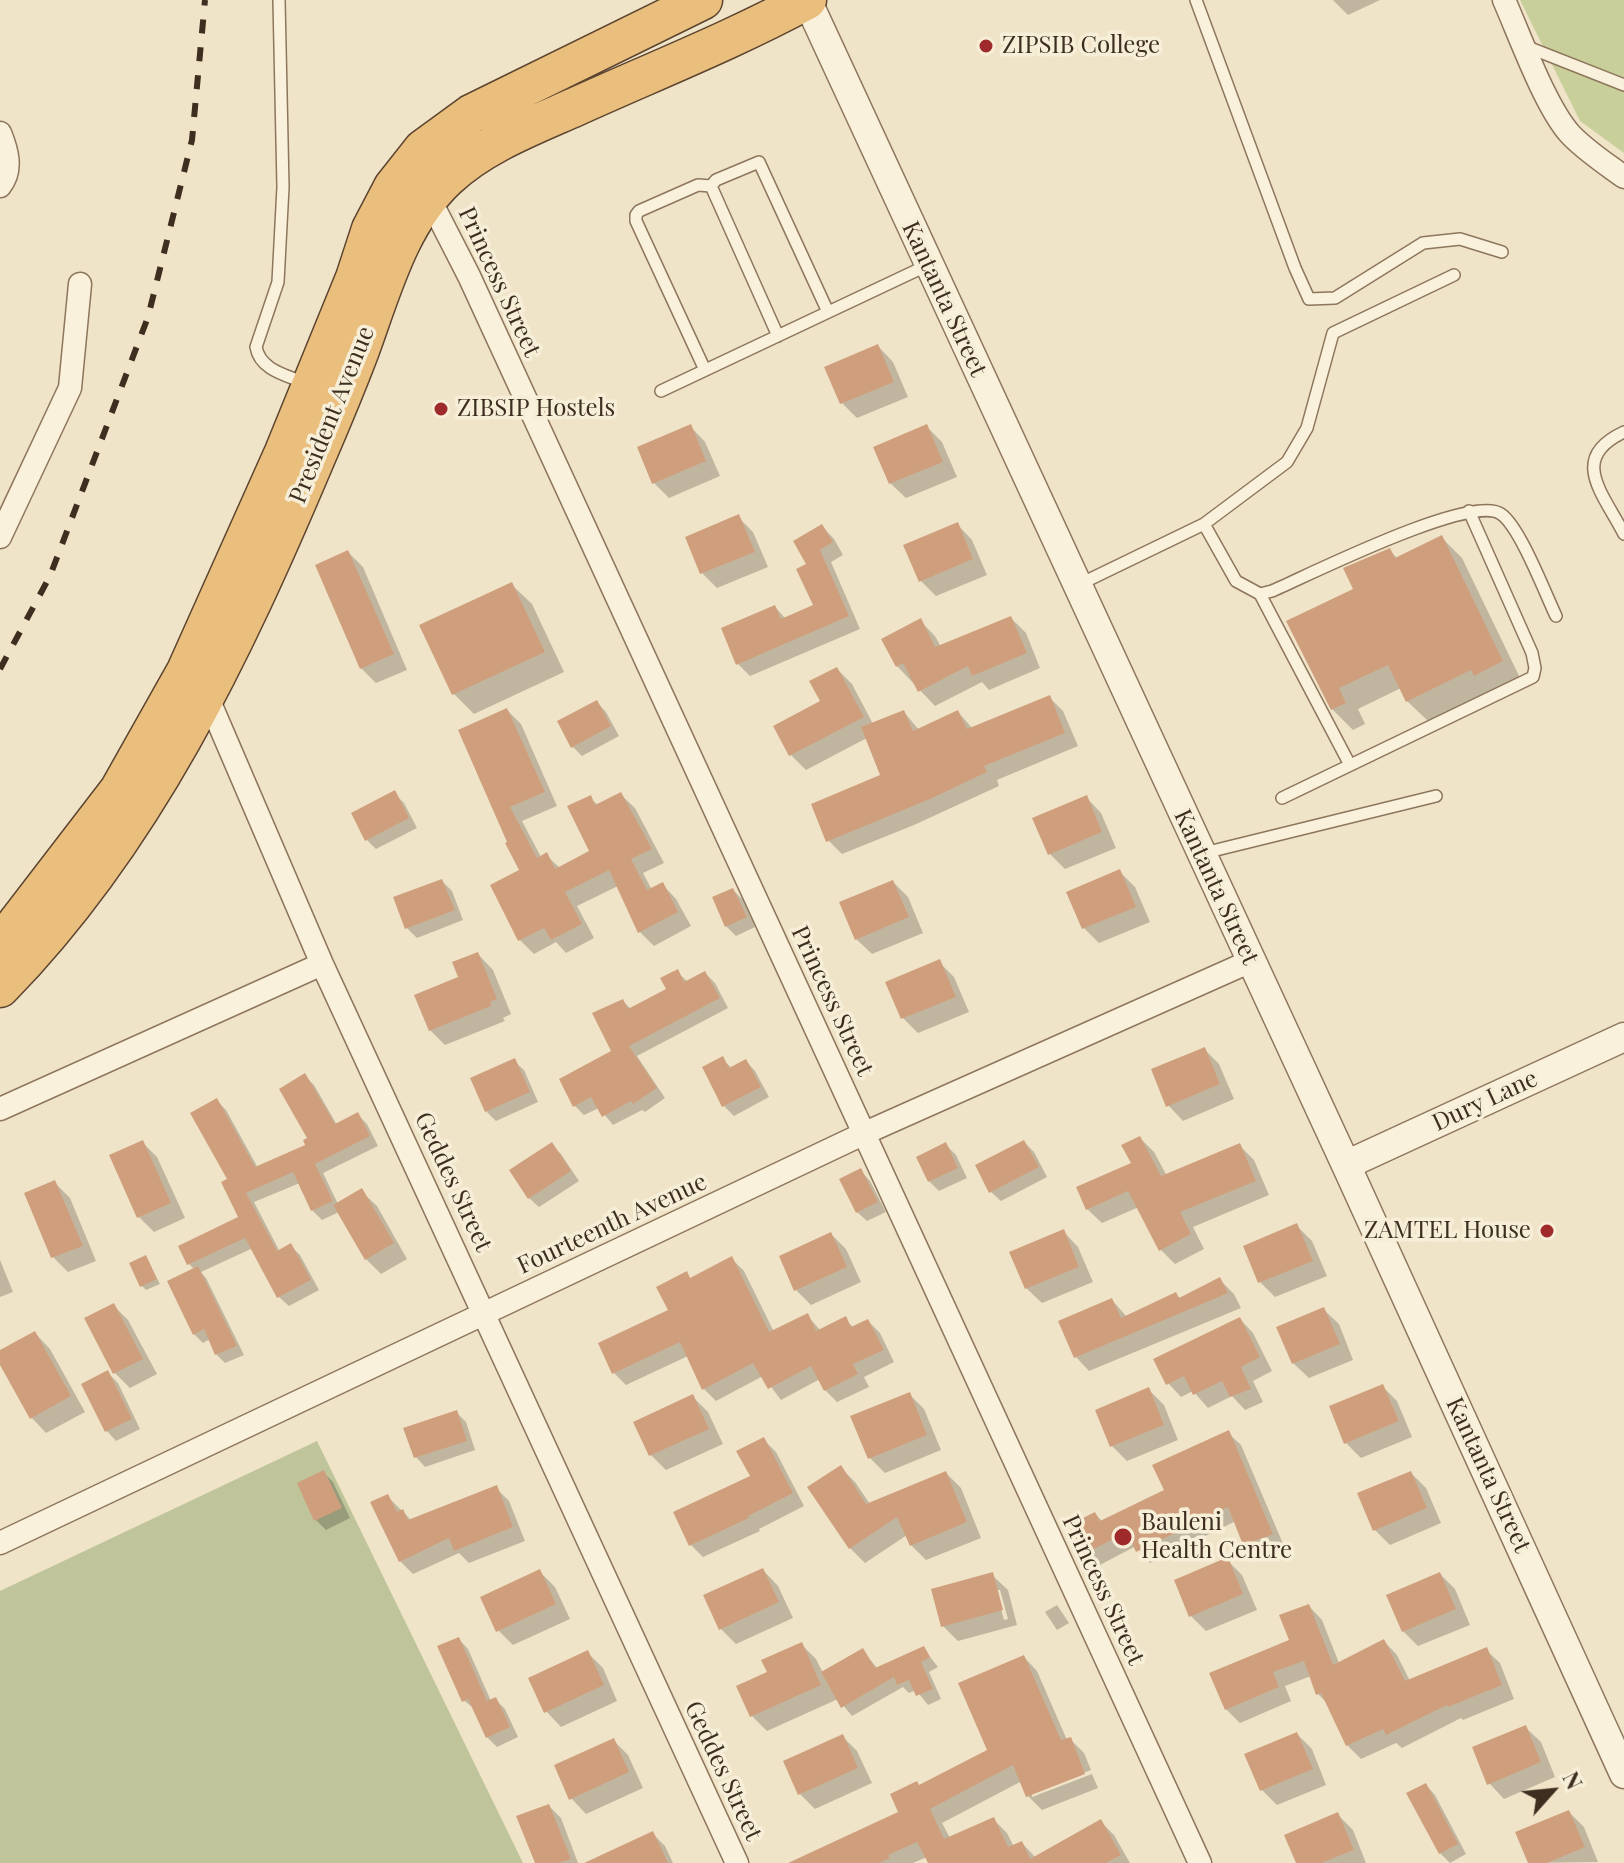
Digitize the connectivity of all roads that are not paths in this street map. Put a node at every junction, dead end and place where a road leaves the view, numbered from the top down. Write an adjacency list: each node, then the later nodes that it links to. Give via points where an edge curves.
1 (279, 0): 25 (lane, via 283,187 278,282 256,347 264,365)
2 (703, 0): 6 (highway, President Avenue)
3 (807, 0): 8 (highway, President Avenue); 19 (street, Kantanta Street)
4 (1196, 0): 18 (lane, via 1309,299 1335,298 1423,243 1460,239)
5 (1504, 0): 7 (street)
6 (632, 35): 8 (highway); 10 (highway, President Avenue)
7 (1524, 46): 9 (lane); 14 (street, via 1569,132)
8 (649, 73): 12 (highway, President Avenue)
9 (1624, 85)
10 (471, 114): 12 (highway); 13 (highway, President Avenue)
11 (0, 133): 15 (street, via 8,153)
12 (489, 149): 17 (highway, President Avenue)
13 (408, 166): 17 (street, Princess Street); 25 (highway, President Avenue, via 371,229)
14 (1624, 177)
15 (0, 186)
16 (711, 186): 22 (lane, via 755,162 761,164); 23 (lane); 24 (lane, via 698,185 636,215)
17 (429, 197): 35 (highway, President Avenue, via 405,233 313,464); 46 (street, Princess Street)
18 (1502, 252)
19 (929, 264): 22 (lane); 32 (street, Kantanta Street)
20 (1454, 275): 29 (lane, via 1333,333 1307,428 1287,462)
21 (80, 284): 31 (street, via 70,388)
22 (828, 312): 23 (lane)
23 (778, 336): 24 (lane)
24 (705, 370): 26 (lane)
25 (311, 386): 40 (highway, President Avenue, via 186,671 119,790)
26 (661, 391)
27 (1624, 432): 30 (lane, via 1595,453 1592,471)
28 (1469, 511): 33 (lane); 34 (lane, via 1498,511 1511,523); 36 (lane, via 1532,653 1533,677)
29 (1204, 524): 32 (lane); 33 (lane, via 1236,581)
30 (1624, 534)
31 (0, 537)
32 (1077, 586): 39 (street, Kantanta Street)
33 (1260, 594): 36 (lane)
34 (1556, 616)
35 (207, 696): 42 (street, Geddes Street); 43 (highway, President Avenue, via 145,806 28,960)
36 (1350, 765): 38 (lane)
37 (1436, 796): 39 (lane)
38 (1282, 798)
39 (1201, 853): 41 (street, Kantanta Street)
40 (0, 945)
41 (1251, 961): 46 (street, Fourteenth Avenue); 47 (street, Kantanta Street)
42 (322, 964): 45 (street); 48 (street, Geddes Street)
43 (0, 988)
44 (1624, 1037): 47 (street, Dury Lane)
45 (0, 1109)
46 (865, 1133): 48 (street, Fourteenth Avenue); 52 (street, Princess Street)
47 (1346, 1165): 50 (street, Kantanta Street)
48 (485, 1313): 49 (street, Fourteenth Avenue); 51 (street, Geddes Street)
49 (0, 1543)
50 (1624, 1774)
51 (737, 1863)
52 (1200, 1863)

